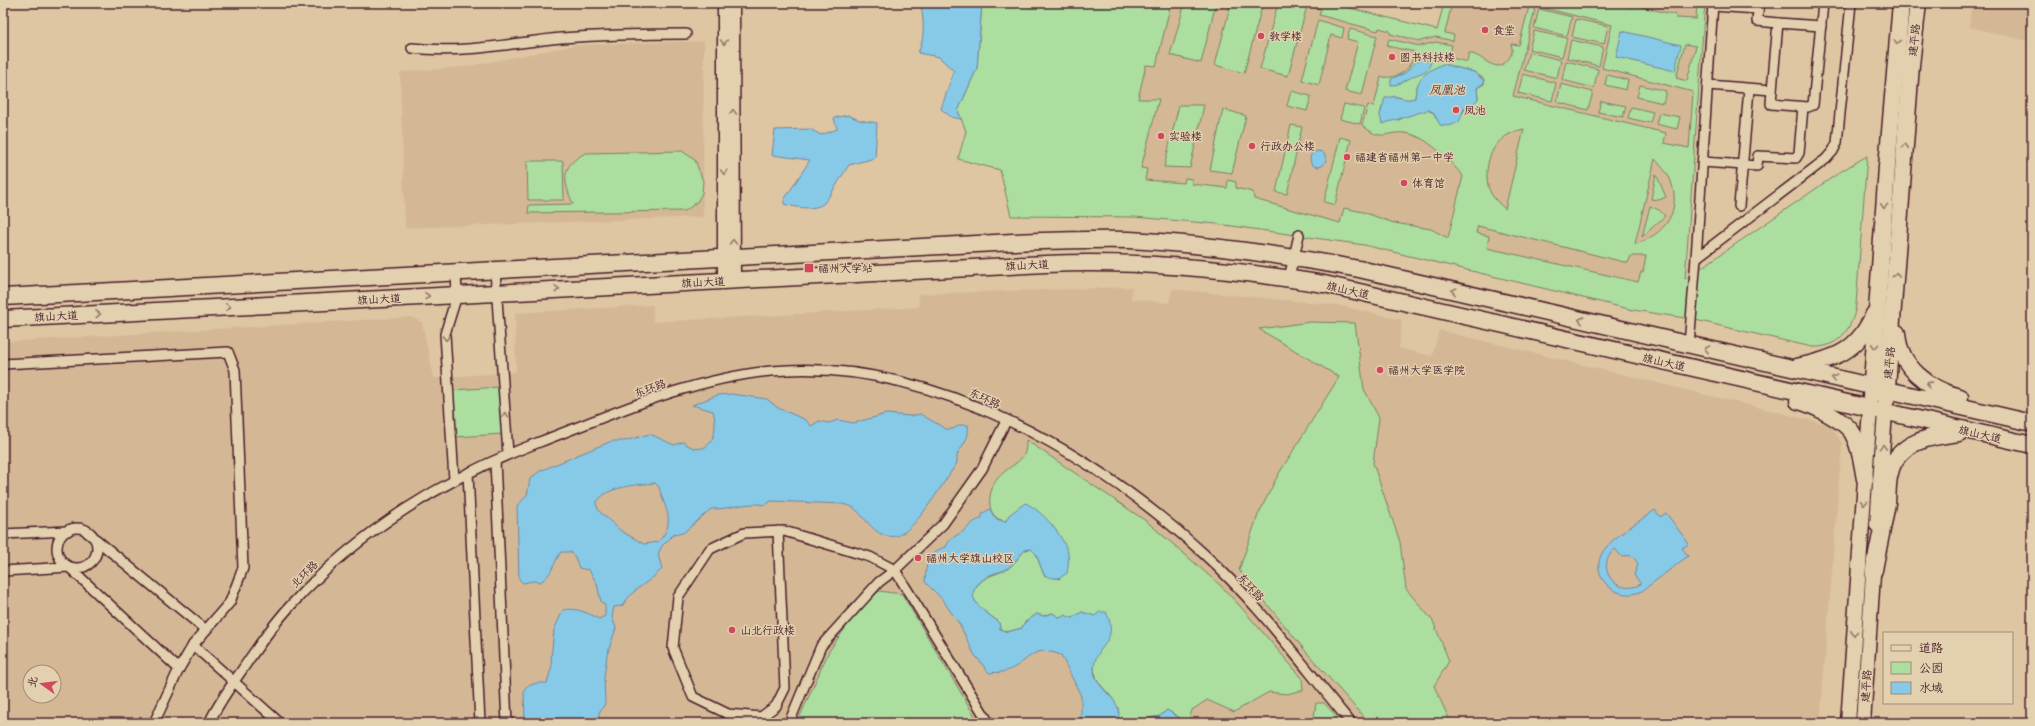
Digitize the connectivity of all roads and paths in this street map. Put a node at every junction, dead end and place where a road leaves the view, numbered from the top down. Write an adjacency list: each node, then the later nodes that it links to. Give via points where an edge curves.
1 (724, 3): 23 (street, one-way to 23)
2 (733, 3): 23 (street, one-way to 2)
3 (1823, 3): 10 (street)
4 (1851, 3): 22 (street, via 1841,120 1836,147 1826,159)
5 (1901, 3): 32 (highway, 建平路, one-way to 32)
6 (1918, 3): 31 (highway, 建平路, one-way to 6)
7 (1713, 4): 8 (street); 13 (street)
8 (1758, 6): 9 (street, via 1757,21)
9 (1778, 23): 10 (street); 15 (street)
10 (1821, 26): 16 (street, via 1814,102 1811,107)
11 (686, 34): 12 (street, via 560,38 509,46 439,51)
12 (412, 48)
13 (1708, 85): 14 (street); 17 (street)
14 (1749, 89): 15 (street); 18 (street)
15 (1772, 90): 16 (street, via 1771,104)
16 (1803, 107): 18 (street, via 1799,153 1796,158 1758,156 1758,166)
17 (1703, 162): 18 (street); 22 (street)
18 (1743, 165): 19 (street)
19 (1739, 206)
20 (1299, 235): 21 (street)
21 (1294, 258): 23 (highway, 旗山大道, via 1188,244 1085,240); 26 (street); 34 (highway, 旗山大道, one-way to 21, via 1359,269)
22 (1696, 258): 34 (street)
23 (728, 259): 24 (highway, 旗山大道); 27 (street)
24 (495, 271): 25 (highway, 旗山大道); 28 (street)
25 (456, 273): 29 (street); 30 (highway, 旗山大道)
26 (1289, 278): 27 (highway, 旗山大道, via 1198,267 1100,262); 37 (highway, 旗山大道)
27 (729, 281): 28 (highway, 旗山大道, one-way to 27)
28 (496, 293): 29 (highway, 旗山大道); 45 (street, one-way to 28)
29 (457, 295): 33 (highway, 旗山大道, one-way to 29); 49 (street, one-way to 49, via 445,334)
30 (3, 297)
31 (1894, 300): 38 (highway, 建平路); 40 (highway, one-way to 31, via 1993,404 1946,393 1921,378 1900,351)
32 (1877, 308): 36 (highway, via 1868,330 1849,349); 38 (highway, 建平路, one-way to 38)
33 (3, 319)
34 (1689, 344): 36 (highway, 旗山大道, one-way to 34)
35 (3, 364): 58 (street, via 228,352 235,370 243,568 230,602)
36 (1794, 368): 38 (highway, 旗山大道, one-way to 36)
37 (1711, 372): 39 (highway, 旗山大道); 48 (highway, via 1772,395 1812,405 1834,418 1852,432 1860,451)
38 (1880, 388): 39 (highway, 建平路); 42 (highway, 旗山大道)
39 (1878, 410): 43 (highway, 旗山大道); 48 (main road, 建平路); 56 (main road, 建平路, one-way to 39)
40 (2032, 419)
41 (1006, 421): 45 (street, 东环路, via 965,401 914,384 867,375 825,371 770,371 718,380 662,396); 55 (street, via 982,469 943,524); 69 (street, 东环路, via 1094,469 1164,520 1206,556 1245,596)
42 (2032, 423)
43 (1972, 432): 44 (highway, 旗山大道); 56 (highway, via 1927,437 1898,456 1890,471 1887,503)
44 (2032, 445)
45 (508, 454): 46 (street, 东环路)
46 (495, 461): 47 (street, 东环路); 66 (street)
47 (468, 473): 49 (street, 北环路); 65 (street)
48 (1865, 479): 70 (main road, 建平路, one-way to 70)
49 (454, 480): 61 (street, 北环路, via 388,522 329,567 277,621)
50 (68, 531): 52 (street, via 74,529); 53 (street); 54 (street, via 57,546 60,559)
51 (778, 531): 51 (street, via 744,533 710,549 678,597 673,648 693,697 728,714 761,716 776,706 785,688); 55 (street, via 870,558)
52 (87, 532): 54 (street, via 92,536 96,548 92,560 82,567); 58 (street)
53 (3, 534)
54 (69, 567): 57 (street); 60 (street)
55 (895, 570): 67 (street, via 879,582 821,646); 68 (street)
56 (1874, 570): 71 (main road, 建平路)
57 (3, 571)
58 (206, 630): 59 (street)
59 (193, 645): 60 (street); 61 (street)
60 (179, 669): 62 (street)
61 (234, 681): 63 (street, 北环路); 64 (street)
62 (154, 723)
63 (209, 723)
64 (280, 723)
65 (480, 723)
66 (507, 723)
67 (789, 723)
68 (989, 723)
69 (1351, 723)
70 (1848, 723)
71 (1863, 723)

